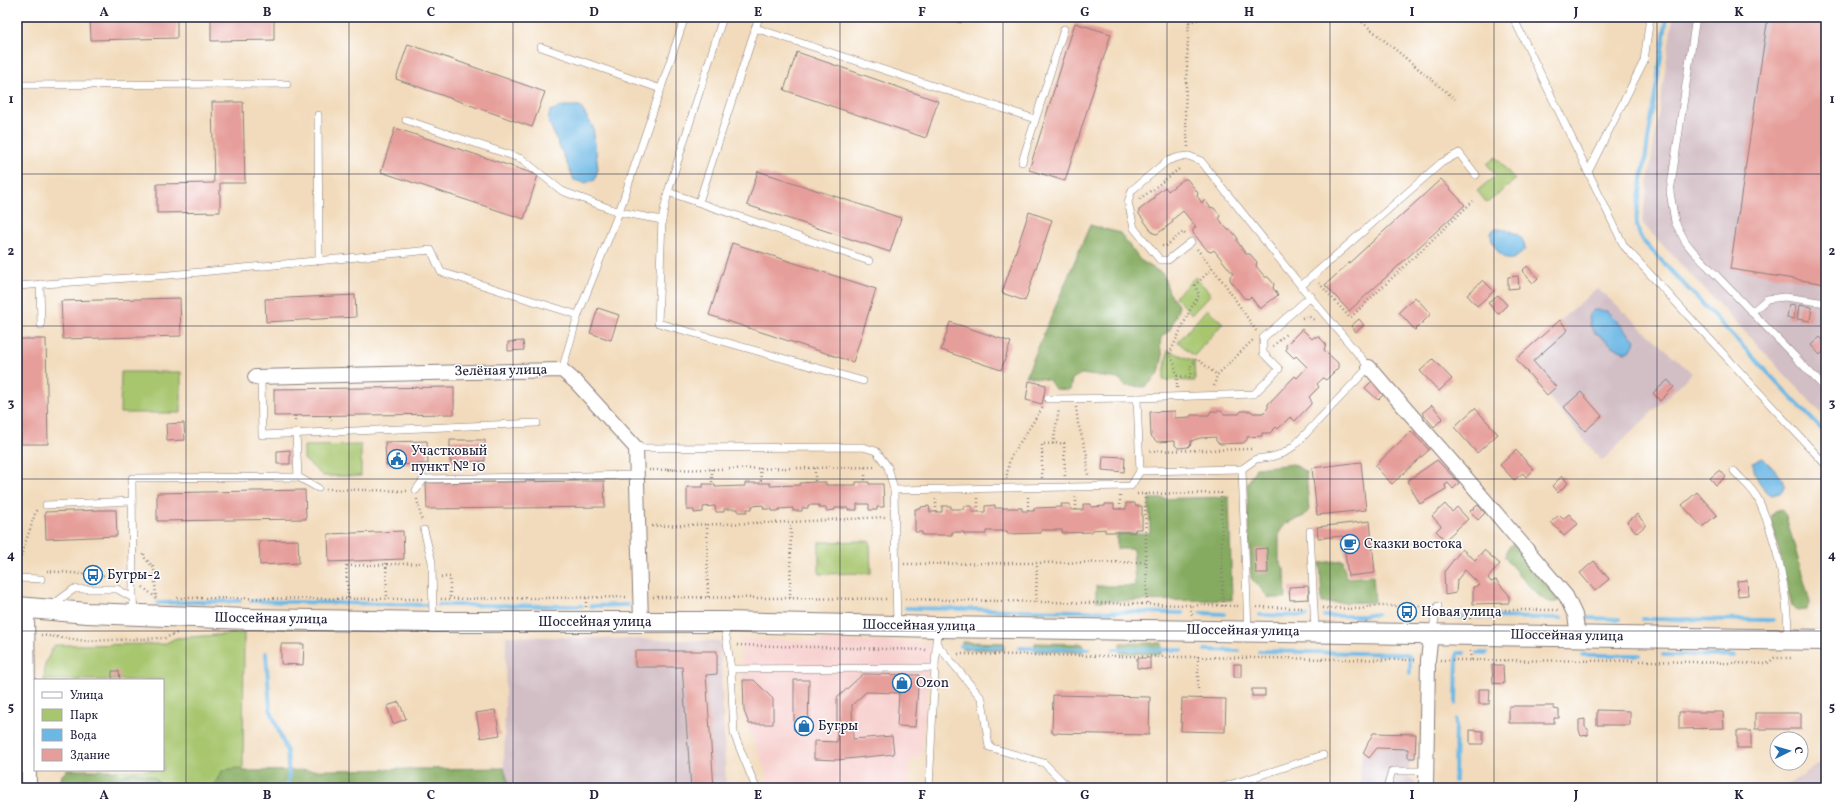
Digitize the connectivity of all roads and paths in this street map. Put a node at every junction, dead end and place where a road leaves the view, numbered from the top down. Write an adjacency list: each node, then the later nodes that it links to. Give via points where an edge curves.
1 (685, 17): 16 (lane)
2 (723, 17): 26 (lane)
3 (759, 17): 11 (lane)
4 (1189, 17): 10 (path)
5 (1207, 17): 10 (path)
6 (1356, 17): 17 (path)
7 (1513, 17): 24 (lane)
8 (1650, 17): 24 (lane, via 1644,60)
9 (1696, 17): 43 (lane, via 1670,192 1673,212 1680,232 1692,250)
10 (1189, 22): 21 (path, via 1185,110)
11 (755, 28): 19 (lane); 27 (lane)
12 (1064, 29): 19 (lane)
13 (541, 47): 16 (lane)
14 (287, 84): 15 (lane)
15 (17, 85)
16 (661, 88): 30 (lane)
17 (1455, 99)
18 (318, 114): 34 (lane)
19 (1035, 119): 22 (lane)
20 (406, 120): 30 (lane, via 522,159 562,191)
21 (1189, 156): 32 (lane, via 1167,161 1132,190 1128,202 1134,228 1160,260 1168,260); 40 (lane, via 1201,161)
22 (1022, 162)
23 (1183, 166): 29 (path)
24 (1588, 172): 65 (lane, via 1624,246)
25 (1476, 175): 40 (lane, via 1459,153 1441,163)
26 (668, 192): 27 (lane); 31 (lane)
27 (699, 202): 35 (lane)
28 (1473, 202): 37 (path, via 1350,318)
29 (1137, 204)
30 (619, 212): 31 (lane); 44 (lane)
31 (662, 220): 53 (lane, via 658,323)
32 (1191, 242): 33 (path, via 1183,232 1166,246); 36 (path)
33 (1159, 246)
34 (319, 260): 38 (lane, via 169,275); 44 (lane, via 431,250 441,272)
35 (869, 261)
36 (1213, 268): 47 (path); 51 (path, via 1195,285 1199,295 1169,355 1174,362)
37 (1317, 281)
38 (40, 284): 39 (lane); 45 (lane)
39 (17, 286)
40 (1301, 286): 41 (lane)
41 (1311, 296): 48 (lane); 55 (lane, via 1263,338 1263,353 1279,369 1254,394)
42 (1826, 303): 43 (lane, via 1785,296 1767,299)
43 (1752, 312): 54 (lane)
44 (578, 315): 49 (lane)
45 (41, 325)
46 (1264, 329): 47 (path)
47 (1258, 334): 50 (path)
48 (1369, 367): 71 (lane, via 1294,446 1271,457 1256,459); 140 (street, via 1566,596)
49 (562, 370): 52 (street, Зелёная улица); 64 (street, Зелёная улица)
50 (1217, 375): 51 (path, via 1197,359 1191,365 1190,377); 55 (path)
51 (1176, 376): 56 (path)
52 (258, 377): 62 (lane, via 262,435)
53 (863, 381)
54 (1826, 389)
55 (1212, 395): 56 (lane)
56 (1177, 396): 57 (lane)
57 (1137, 398): 60 (lane); 72 (lane)
58 (1048, 399): 59 (lane); 84 (path, via 1010,458)
59 (1060, 399): 60 (lane); 63 (path)
60 (1075, 399): 80 (path, via 1078,423 1087,455)
61 (537, 423): 62 (lane)
62 (296, 433): 75 (lane)
63 (1053, 444): 81 (path, via 1042,444); 82 (path, via 1064,443)
64 (636, 448): 67 (lane, via 863,447 876,451); 74 (street)
65 (1826, 465)
66 (865, 467): 67 (path); 69 (path); 77 (path)
67 (888, 467): 86 (lane)
68 (760, 468): 69 (path); 70 (path); 78 (path)
69 (815, 468): 76 (path)
70 (712, 469): 74 (path, via 667,469); 79 (path)
71 (1242, 469): 72 (lane); 135 (lane)
72 (1140, 471): 80 (lane, via 1131,486)
73 (1734, 471): 151 (lane, via 1757,498 1770,532 1785,585)
74 (637, 473): 85 (lane, via 424,478); 104 (street)
75 (298, 477): 83 (lane); 94 (lane, via 132,478)
76 (815, 482)
77 (865, 482)
78 (761, 483)
79 (712, 484)
80 (1088, 486): 82 (lane)
81 (1042, 487): 82 (lane); 84 (lane)
82 (1066, 487)
83 (318, 488): 85 (path)
84 (1004, 488): 86 (lane)
85 (416, 490): 105 (path)
86 (894, 490): 101 (lane)
87 (1076, 494): 97 (path)
88 (1120, 494): 96 (path)
89 (1132, 494): 90 (path)
90 (1145, 494): 111 (path); 134 (path, via 1221,493)
91 (1028, 495): 98 (path)
92 (936, 496): 99 (path)
93 (978, 496): 100 (path)
94 (132, 501): 95 (lane); 120 (lane)
95 (46, 505): 116 (path, via 36,511)
96 (1120, 509)
97 (1076, 510)
98 (1028, 511)
99 (936, 512)
100 (978, 512)
101 (895, 517): 102 (path); 114 (lane)
102 (791, 522): 103 (path); 126 (path)
103 (707, 524): 104 (path); 125 (path)
104 (639, 526): 122 (street)
105 (424, 530): 110 (lane)
106 (1310, 531): 139 (lane)
107 (144, 551): 123 (path, via 144,557 154,568 156,598)
108 (386, 559): 113 (path)
109 (346, 561): 115 (path)
110 (432, 562): 113 (path); 129 (lane); 130 (path, via 440,562 441,577 450,577)
111 (1146, 562): 112 (path); 133 (path)
112 (1038, 563): 114 (path); 132 (path)
113 (386, 564): 115 (path); 128 (path)
114 (896, 564): 131 (lane)
115 (347, 566): 127 (path)
116 (17, 568): 117 (path)
117 (25, 569)
118 (40, 570): 120 (path)
119 (17, 578): 121 (lane)
120 (132, 578): 137 (lane)
121 (41, 579)
122 (640, 596): 125 (path); 130 (path); 142 (street)
123 (163, 598)
124 (171, 598): 127 (path)
125 (708, 598): 126 (path)
126 (790, 598): 131 (path)
127 (348, 599): 128 (path)
128 (387, 599): 129 (path)
129 (432, 599): 130 (path); 141 (lane)
130 (450, 599)
131 (896, 599): 132 (path); 145 (lane)
132 (1036, 603): 133 (path)
133 (1147, 605): 134 (path)
134 (1224, 606): 135 (path)
135 (1248, 606): 139 (path); 146 (lane)
136 (1438, 606): 139 (path); 148 (lane)
137 (133, 607): 138 (main road, Шоссейная улица); 141 (main road, Шоссейная улица)
138 (30, 608): 162 (street)
139 (1315, 608): 147 (lane)
140 (1573, 610): 144 (path, via 1470,610); 150 (street)
141 (433, 622): 142 (main road, Шоссейная улица)
142 (640, 622): 143 (main road, Шоссейная улица)
143 (724, 622): 145 (main road, Шоссейная улица); 153 (lane)
144 (1470, 625)
145 (897, 626): 149 (main road, Шоссейная улица)
146 (1248, 632): 147 (main road, Шоссейная улица); 149 (main road, Шоссейная улица)
147 (1315, 632): 148 (main road, Шоссейная улица)
148 (1431, 634): 150 (main road, Шоссейная улица); 164 (street, via 1428,660)
149 (936, 635): 154 (lane)
150 (1578, 636): 151 (main road, Шоссейная улица)
151 (1788, 640): 152 (main road, Шоссейная улица)
152 (1824, 640)
153 (728, 645): 154 (path, via 921,649); 160 (lane)
154 (940, 652): 155 (path); 159 (lane); 168 (lane, via 982,699 989,747 1044,763)
155 (1198, 656): 157 (path); 161 (path)
156 (1797, 658): 158 (path, via 1774,658 1767,664)
157 (1414, 660)
158 (1453, 660)
159 (935, 668): 160 (lane); 167 (lane)
160 (731, 669): 166 (lane, via 734,734)
161 (1198, 695)
162 (23, 707): 165 (street)
163 (1322, 754): 169 (lane)
164 (1427, 771): 170 (lane, via 1392,771); 171 (street)
165 (29, 788)
166 (756, 788)
167 (928, 788)
168 (1069, 788)
169 (1220, 788)
170 (1387, 788)
171 (1426, 788)

